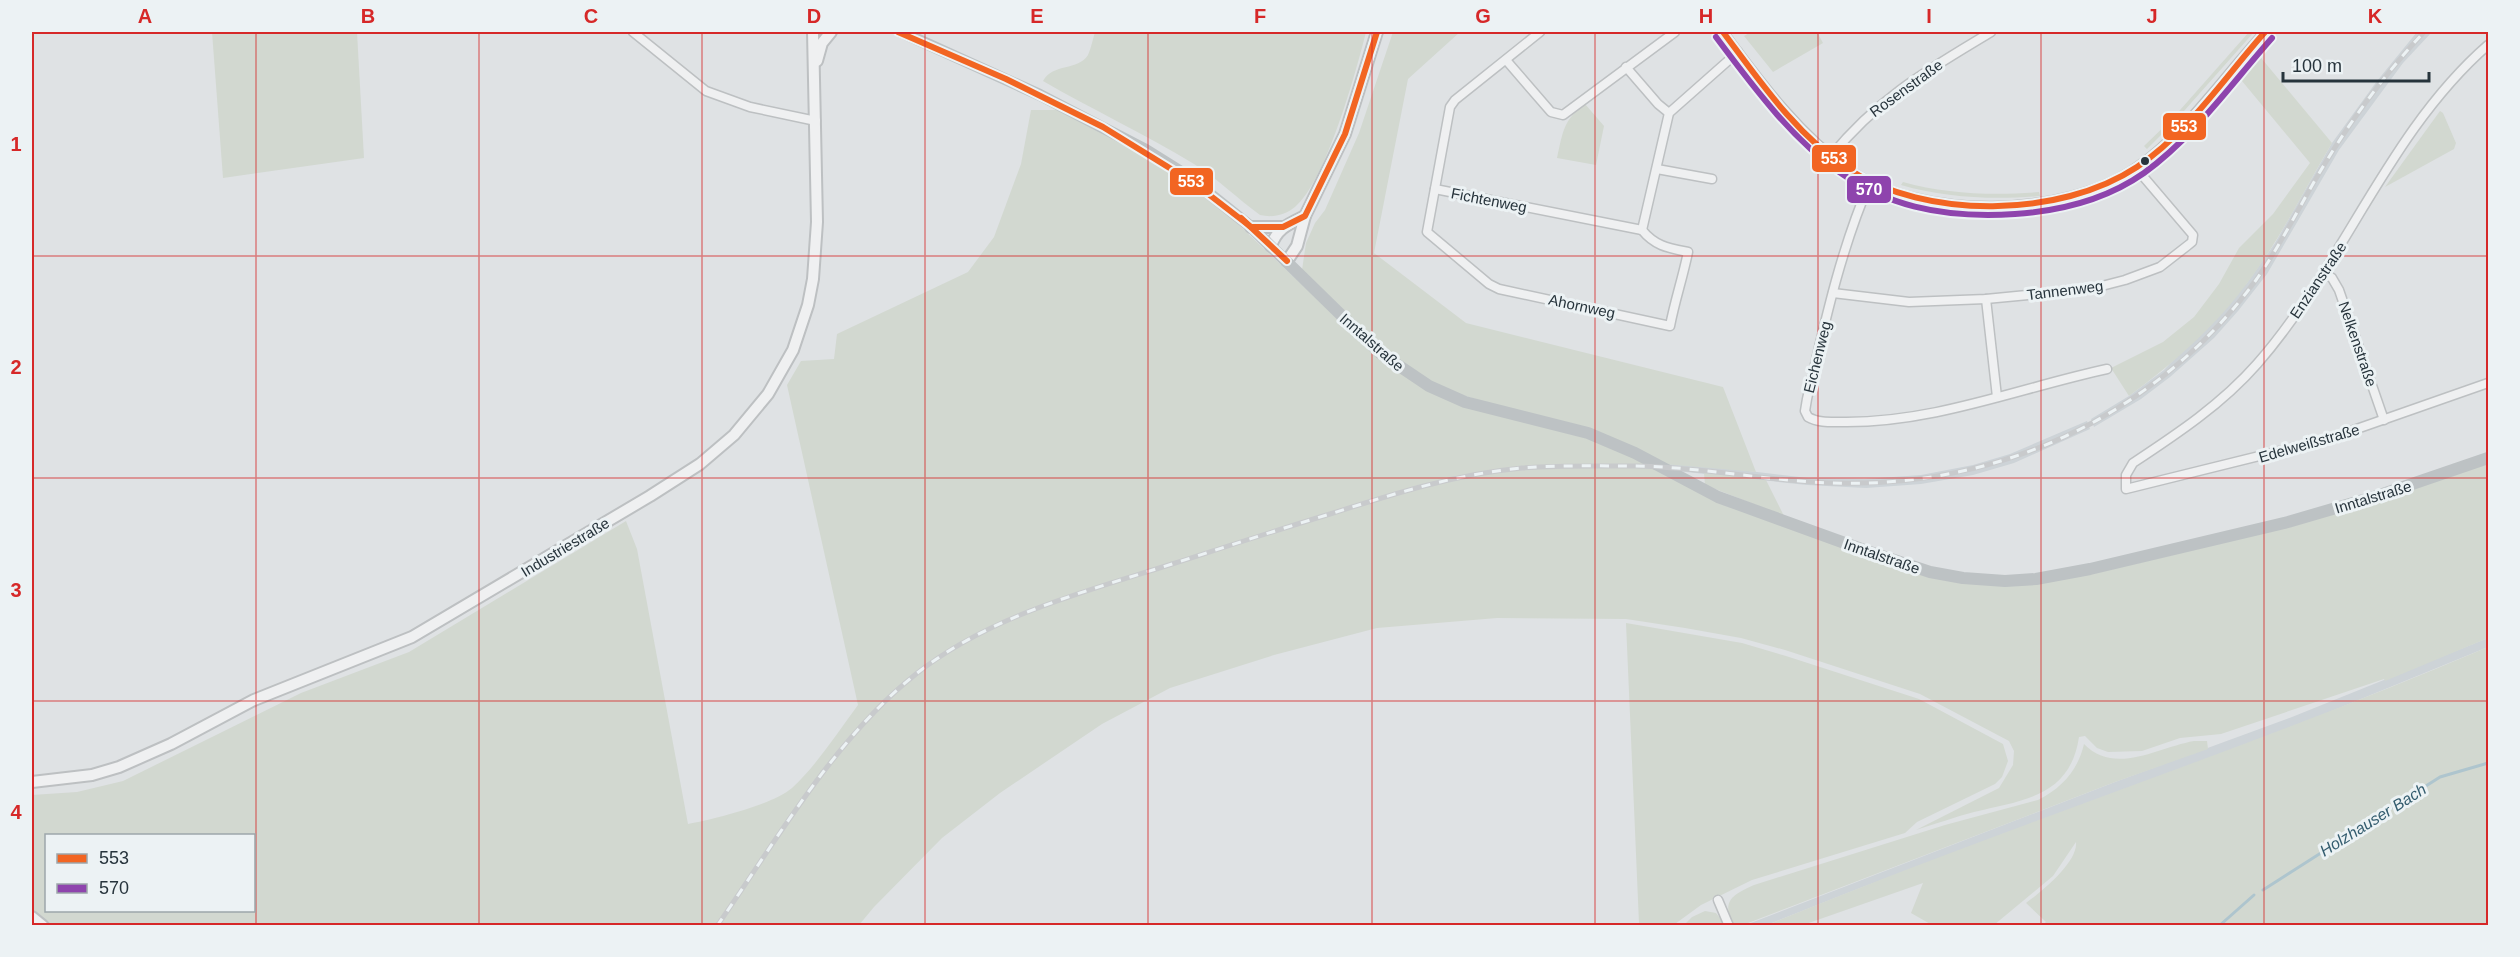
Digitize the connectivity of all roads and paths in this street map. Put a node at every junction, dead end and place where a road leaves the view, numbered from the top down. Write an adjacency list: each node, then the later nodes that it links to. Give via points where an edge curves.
1 (633, 32): 17 (street, via 706,91 750,107)
2 (813, 32): 15 (street, Industriestraße)
3 (831, 32): 15 (street, Industriestraße, via 822,43)
4 (1377, 32): 24 (street, via 1345,134)
5 (1540, 32): 13 (street, Fichtenweg)
6 (1675, 32): 14 (street)
7 (1723, 32): 12 (street)
8 (1991, 32): 18 (street, Rosenstraße, via 1885,100)
9 (2265, 32): 19 (street, via 2170,138)
10 (902, 33): 25 (main road, Inntalstraße, via 1040,95 1146,150 1186,175)
11 (2488, 45): 30 (street, Enzianstraße, via 2400,149)
12 (1738, 52): 16 (street); 18 (street, via 1796,122)
13 (1506, 60): 14 (street, via 1551,112 1558,115); 23 (street, Fichtenweg, via 1450,107)
14 (1626, 67): 16 (street)
15 (815, 73): 17 (street, Industriestraße)
16 (1669, 113): 20 (street)
17 (816, 121): 39 (street, Industriestraße, via 816,250 801,329 768,394 713,455 412,636 254,700 119,768)
18 (1831, 156): 22 (street)
19 (2136, 168): 22 (street, via 2079,195 2031,204 1935,201); 32 (street, Tannenweg, via 2190,231 2193,238 2187,246 2160,267 2099,287)
20 (1657, 169): 21 (street); 27 (street)
21 (1712, 180)
22 (1870, 182): 31 (street, Eichenweg, via 1845,245)
23 (1435, 189): 27 (street, Fichtenweg); 27 (street, Ahornweg, via 1427,232 1489,284 1671,326 1688,252 1651,241)
24 (1305, 216): 26 (street); 29 (street, via 1297,246)
25 (1251, 227): 26 (street); 28 (main road, Inntalstraße)
26 (1283, 227): 28 (street)
27 (1642, 230)
28 (1271, 246): 29 (main road, Inntalstraße)
29 (1287, 261): 37 (main road, Inntalstraße, via 1380,353 1444,394 1588,433 1750,509 1912,566 1963,578 2036,579 2192,546 2337,508)
30 (2324, 273): 36 (street, Nelkenstraße, via 2339,290); 38 (street, Enzianstraße, via 2256,365 2213,406 2133,464 2126,475)
31 (1833, 293): 32 (street, Tannenweg, via 1909,302); 35 (street, Eichenweg, via 1807,399 1805,411 1810,419 1904,419)
32 (1986, 299): 35 (street)
33 (2107, 369): 35 (street, Eichenweg)
34 (2488, 382): 36 (street, Edelweißstraße)
35 (1997, 397)
36 (2384, 420): 38 (street, Edelweißstraße, via 2284,451)
37 (2488, 458)
38 (2126, 489)
39 (32, 782)
40 (1718, 900): 43 (street)
41 (32, 917): 42 (street)
42 (43, 926)
43 (1729, 926)

